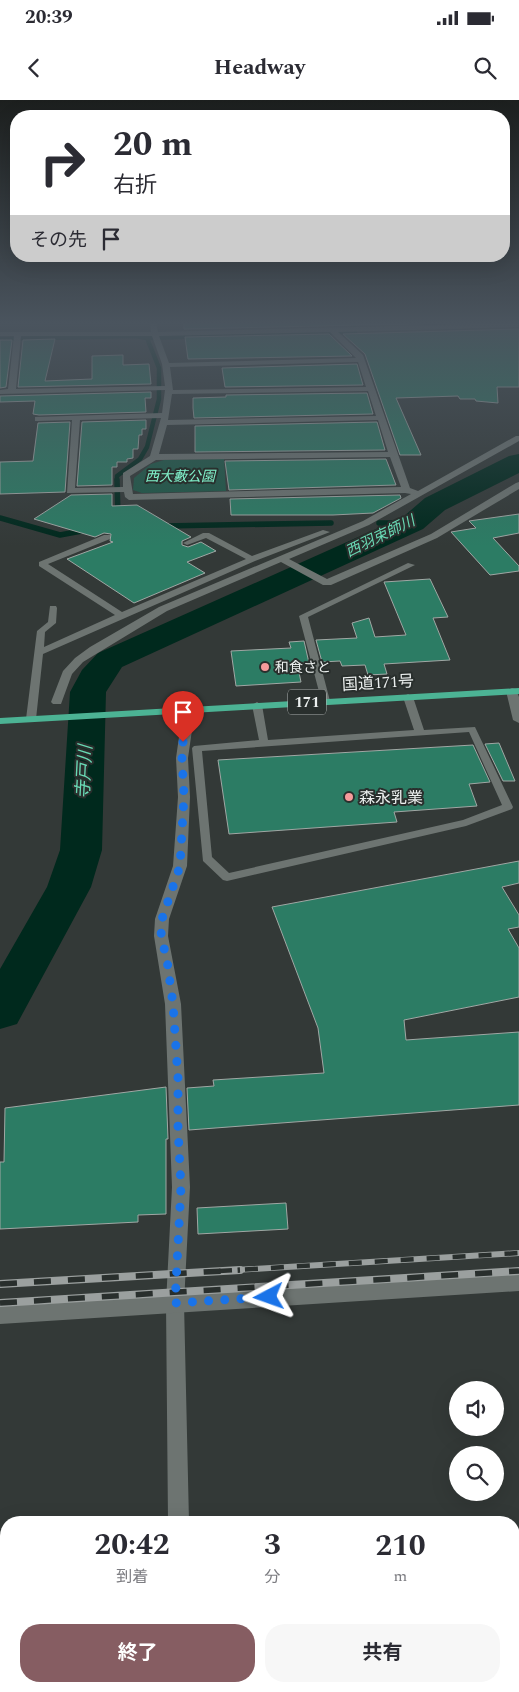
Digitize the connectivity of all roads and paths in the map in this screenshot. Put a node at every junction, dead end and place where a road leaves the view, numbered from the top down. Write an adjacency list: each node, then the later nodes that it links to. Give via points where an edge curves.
1 (167, 397): 6 (street)
2 (374, 397): 4 (street)
3 (76, 418): 5 (street); 6 (street); 11 (street, via 70,491)
4 (381, 418): 6 (street); 8 (street)
5 (38, 419)
6 (164, 419): 9 (street)
7 (519, 438): 13 (street)
8 (394, 454): 9 (street); 12 (street)
9 (154, 457): 11 (street, via 126,475)
10 (519, 485): 20 (street, via 434,536 327,583)
11 (128, 489): 12 (street, via 129,497)
12 (406, 490): 13 (street)
13 (419, 494): 20 (street, via 366,523)
14 (326, 532): 18 (lane)
15 (289, 534): 18 (lane)
16 (107, 537): 23 (lane, via 42,564)
17 (187, 542): 19 (lane, via 206,535)
18 (292, 546): 19 (lane)
19 (252, 559): 23 (lane)
20 (282, 559): 28 (street, via 163,608 94,649 67,674)
21 (411, 564): 27 (lane, via 303,616)
22 (53, 608): 24 (lane, via 52,623 41,631)
23 (122, 616): 24 (lane)
24 (39, 652): 31 (lane)
25 (516, 691): 26 (highway, 国道171号 / 171); 32 (street)
26 (408, 697): 27 (highway, 国道171号 / 171); 34 (lane)
27 (325, 701): 29 (highway, 国道171号 / 171)
28 (57, 702)
29 (257, 705): 30 (highway, 国道171号 / 171); 35 (lane)
30 (189, 709): 31 (highway, 国道171号 / 171); 37 (street, via 182,758 184,796 180,866 162,919 161,936 173,1004 178,1078 181,1187)
31 (31, 719): 33 (highway, 国道171号 / 171)
32 (519, 720)
33 (0, 721)
34 (420, 733): 35 (lane); 35 (lane, via 472,730 508,807 466,823 227,877 207,858 197,748)
35 (264, 743)
36 (519, 1282): 37 (street)
37 (175, 1303): 38 (street); 39 (street)
38 (0, 1315)
39 (178, 1516)

